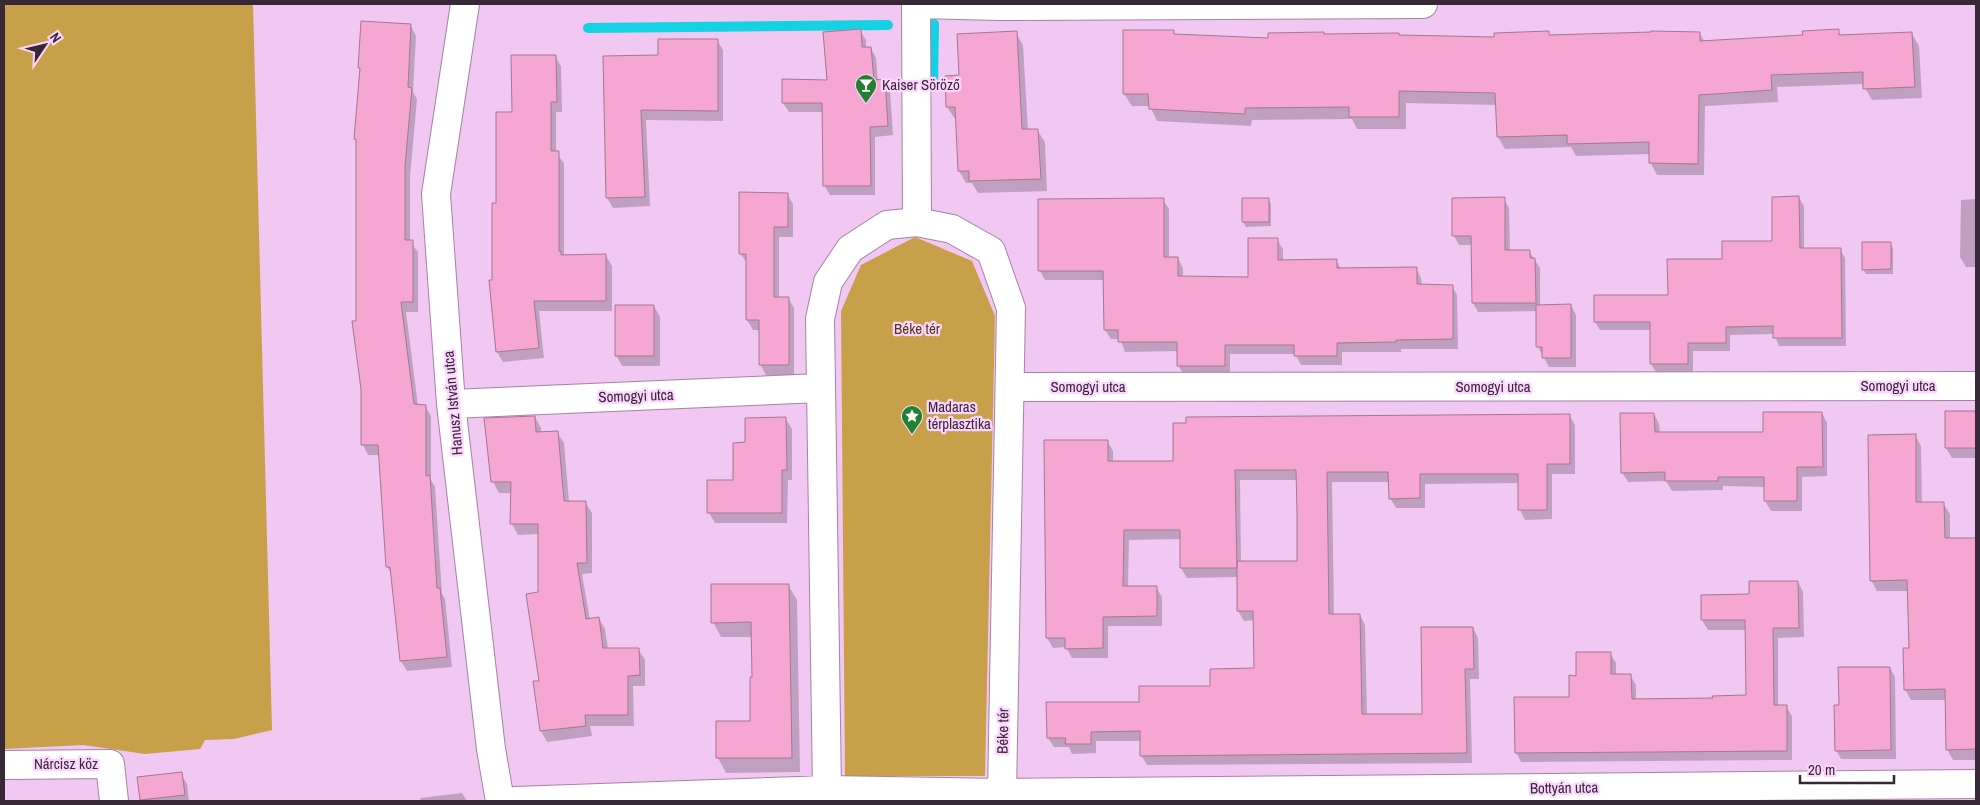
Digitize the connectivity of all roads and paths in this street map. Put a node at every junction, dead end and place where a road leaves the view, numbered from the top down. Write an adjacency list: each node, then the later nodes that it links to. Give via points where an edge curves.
1 (466, 4): 10 (street, Hanusz István utca, via 436,194)
2 (917, 4): 3 (street); 6 (street)
3 (973, 4): 4 (street)
4 (1358, 4): 5 (street)
5 (1423, 4)
6 (917, 222): 8 (street, Béke tér, via 952,229 991,251 1011,308); 9 (street, Béke tér, via 887,225 850,249 828,282 820,319)
7 (1976, 386): 8 (street, Somogyi utca)
8 (1010, 387): 14 (street, Béke tér)
9 (820, 388): 10 (street, Somogyi utca); 13 (street, Béke tér)
10 (451, 404): 17 (street, Hanusz István utca, via 490,749)
11 (13, 764): 16 (street, Nárcisz köz, via 110,764)
12 (1976, 784): 14 (street, Bottyán utca)
13 (827, 790): 15 (street); 18 (street)
14 (1002, 793): 15 (street)
15 (915, 796)
16 (114, 801)
17 (500, 801)
18 (515, 801)

